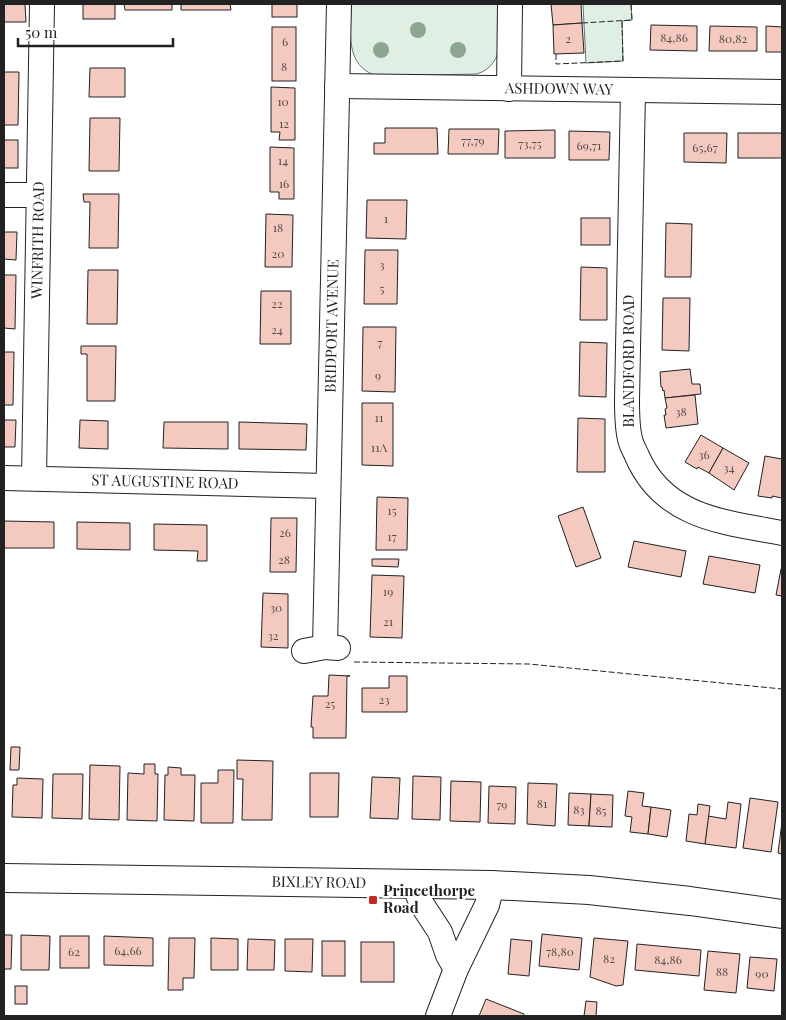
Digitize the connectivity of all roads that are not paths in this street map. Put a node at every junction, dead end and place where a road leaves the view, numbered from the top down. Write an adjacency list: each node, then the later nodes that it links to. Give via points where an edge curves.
1 (42, 4): 9 (street, WINFRITH ROAD)
2 (339, 4): 4 (street, BRIDPORT AVENUE)
3 (510, 4): 5 (street)
4 (337, 86): 5 (street, ASHDOWN WAY); 12 (street, BRIDPORT AVENUE)
5 (509, 89): 6 (street, ASHDOWN WAY)
6 (633, 91): 7 (street, ASHDOWN WAY); 13 (street, BLANDFORD ROAD, via 626,400 630,439 643,469 659,491 676,503 693,513)
7 (782, 92)
8 (4, 195): 9 (street)
9 (38, 195): 11 (street, WINFRITH ROAD)
10 (4, 478): 11 (street, ST AUGUSTINE ROAD)
11 (34, 478): 12 (street, ST AUGUSTINE ROAD)
12 (328, 486): 14 (street, BRIDPORT AVENUE)
13 (782, 533)
14 (322, 649)
15 (4, 878): 16 (main road, BIXLEY ROAD)
16 (414, 883): 17 (main road, BIXLEY ROAD); 19 (street)
17 (492, 885): 18 (main road, BIXLEY ROAD, via 589,890); 19 (street, via 488,905)
18 (782, 914)
19 (456, 969): 20 (street)
20 (438, 1016)

